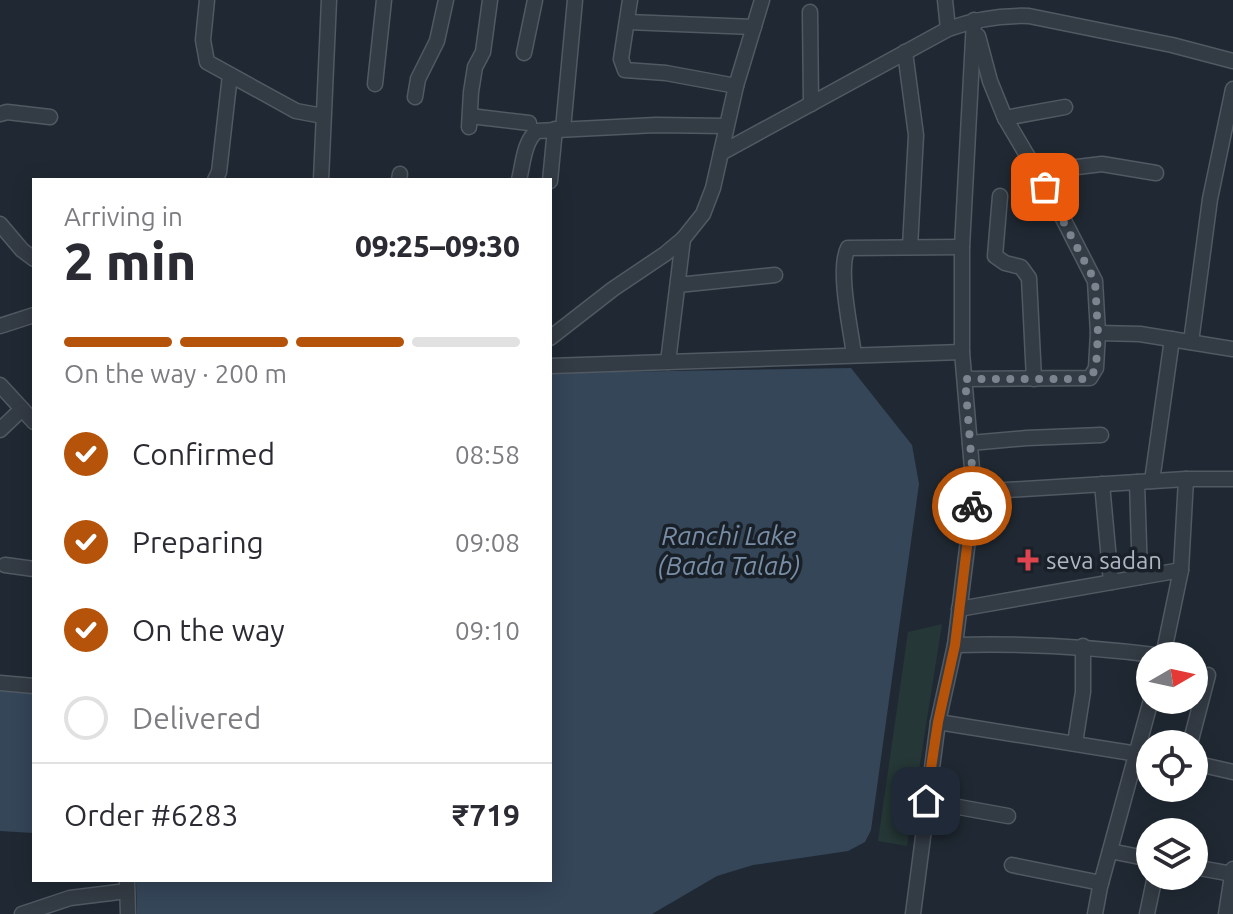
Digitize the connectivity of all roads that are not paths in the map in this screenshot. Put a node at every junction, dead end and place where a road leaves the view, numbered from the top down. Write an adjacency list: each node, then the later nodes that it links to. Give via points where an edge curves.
1 (207, 0): 19 (street, via 204,53 207,62)
2 (329, 0): 27 (street)
3 (384, 0): 20 (street)
4 (446, 0): 23 (street)
5 (490, 0): 30 (street, via 469,122)
6 (535, 0): 17 (street)
7 (575, 0): 32 (street)
8 (630, 0): 13 (street)
9 (762, 0): 14 (street)
10 (945, 0): 15 (street)
11 (810, 12): 24 (street)
12 (974, 20): 15 (street); 18 (street, via 1029,16); 29 (street); 44 (street)
13 (627, 22): 14 (street); 21 (street, via 621,59 625,70)
14 (754, 27): 21 (street)
15 (948, 29): 16 (street)
16 (905, 52): 24 (street); 43 (street, via 916,135)
17 (524, 53)
18 (1233, 61)
19 (230, 75): 27 (street, via 296,111); 36 (street)
20 (375, 84)
21 (736, 86): 31 (street)
22 (1233, 89): 53 (street, via 1210,199)
23 (415, 97)
24 (811, 104): 33 (street)
25 (1065, 107): 29 (street)
26 (0, 114): 28 (street)
27 (323, 116): 37 (street)
28 (50, 117)
29 (1005, 118): 34 (street)
30 (529, 123)
31 (726, 126): 32 (street); 33 (street)
32 (559, 129): 38 (street, via 532,133); 39 (street)
33 (721, 153): 42 (street, via 703,214)
34 (1036, 172): 35 (street, via 1102,164); 50 (street, via 1095,281)
35 (1156, 173)
36 (216, 178)
37 (321, 178)
38 (520, 178)
39 (551, 178)
40 (1000, 196): 60 (street, via 995,256 1021,267 1029,278)
41 (0, 224): 45 (street)
42 (683, 239): 47 (street); 51 (street)
43 (910, 247): 44 (street); 56 (street, via 848,248 844,255)
44 (962, 247): 55 (street)
45 (32, 258)
46 (775, 275): 47 (street)
47 (678, 285): 57 (street)
48 (32, 316): 49 (street)
49 (0, 326)
50 (1098, 333): 52 (street); 60 (street, via 1096,368 1090,378)
51 (552, 336)
52 (1172, 339): 53 (street); 69 (street)
53 (1191, 342): 54 (street)
54 (1233, 349)
55 (962, 352): 56 (street); 59 (street)
56 (854, 355): 57 (street)
57 (668, 362): 58 (street)
58 (552, 366)
59 (965, 379): 60 (street); 66 (street)
60 (1034, 379)
61 (0, 385): 62 (street)
62 (22, 409): 63 (street); 64 (street)
63 (32, 420)
64 (0, 430)
65 (1101, 435): 66 (street)
66 (970, 443): 71 (street)
67 (1186, 479): 68 (street); 69 (street); 74 (street)
68 (1233, 479)
69 (1145, 482): 70 (street); 75 (street)
70 (1102, 484): 71 (street); 76 (street)
71 (974, 492): 77 (street)
72 (5, 565): 73 (street)
73 (32, 569)
74 (1181, 570): 75 (street); 78 (street)
75 (1140, 577): 76 (street)
76 (1111, 582): 77 (street)
77 (959, 609): 79 (street)
78 (1166, 642)
79 (955, 645): 80 (street); 84 (street)
80 (1083, 646): 81 (street); 85 (street)
81 (1136, 653)
82 (0, 683): 83 (street)
83 (32, 686)
84 (938, 722): 85 (street); 90 (street)
85 (1075, 743): 86 (street)
86 (1136, 754)
87 (1208, 766): 88 (street)
88 (1233, 772)
89 (1136, 778): 92 (street)
90 (926, 801): 91 (street); 102 (street)
91 (1008, 816)
92 (1110, 851): 93 (street); 97 (street)
93 (1136, 856)
94 (1012, 865): 97 (street)
95 (1208, 869): 96 (street)
96 (1233, 872): 105 (street)
97 (1101, 883): 103 (street)
98 (127, 885): 100 (street); 101 (street)
99 (1152, 890): 104 (street)
100 (22, 914)
101 (128, 914)
102 (913, 914)
103 (1095, 914)
104 (1147, 914)
105 (1226, 914)

